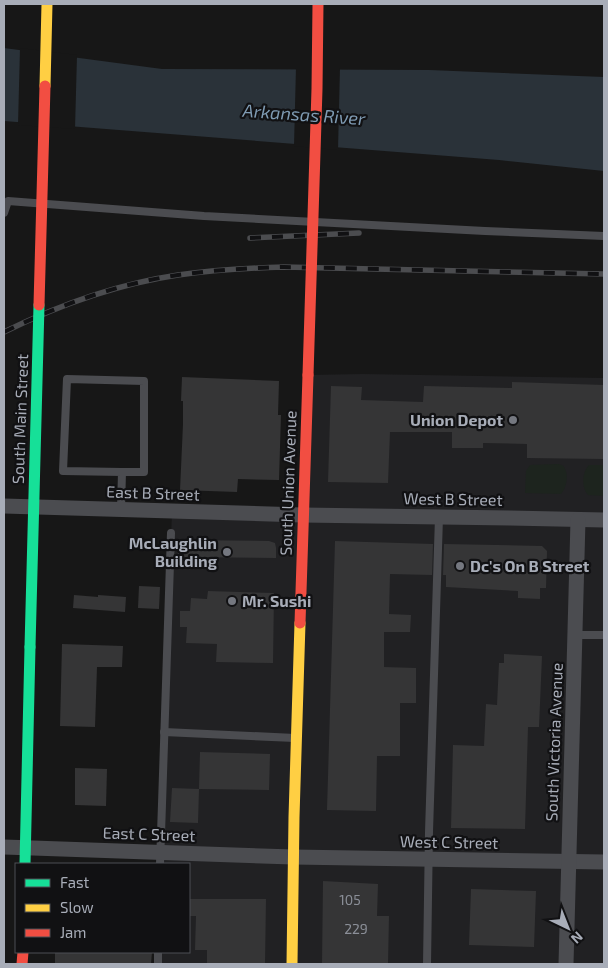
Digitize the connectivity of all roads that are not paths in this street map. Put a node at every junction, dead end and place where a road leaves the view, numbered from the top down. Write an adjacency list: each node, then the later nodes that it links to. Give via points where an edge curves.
1 (47, 4): 19 (street, South Main Street, bridge)
2 (318, 4): 9 (street, South Union Avenue, bridge)
3 (6, 200): 4 (lane); 5 (lane, via 204,216)
4 (4, 213)
5 (604, 236)
6 (122, 472): 6 (lane, via 144,472 144,381 67,379 63,471); 8 (lane)
7 (4, 506): 8 (street, East B Street)
8 (121, 509): 9 (street, East B Street)
9 (302, 515): 10 (street, West B Street); 17 (street, South Union Avenue)
10 (440, 517): 11 (street, West B Street); 22 (lane)
11 (578, 520): 12 (street, West B Street); 14 (street, South Victoria Avenue)
12 (604, 520)
13 (171, 532): 16 (lane)
14 (575, 635): 15 (lane); 23 (street, South Victoria Avenue)
15 (604, 636)
16 (164, 732): 17 (lane); 21 (lane)
17 (296, 738): 20 (street, South Union Avenue)
18 (4, 847): 19 (street, East C Street)
19 (25, 848): 21 (street, East C Street); 25 (street, South Main Street)
20 (293, 857): 21 (street, East C Street); 22 (street, West C Street); 26 (street, South Union Avenue)
21 (160, 858)
22 (428, 859): 23 (street, West C Street); 27 (lane)
23 (569, 861): 24 (street, West C Street); 28 (street, South Victoria Avenue)
24 (604, 862)
25 (25, 863)
26 (292, 964)
27 (427, 964)
28 (566, 964)

